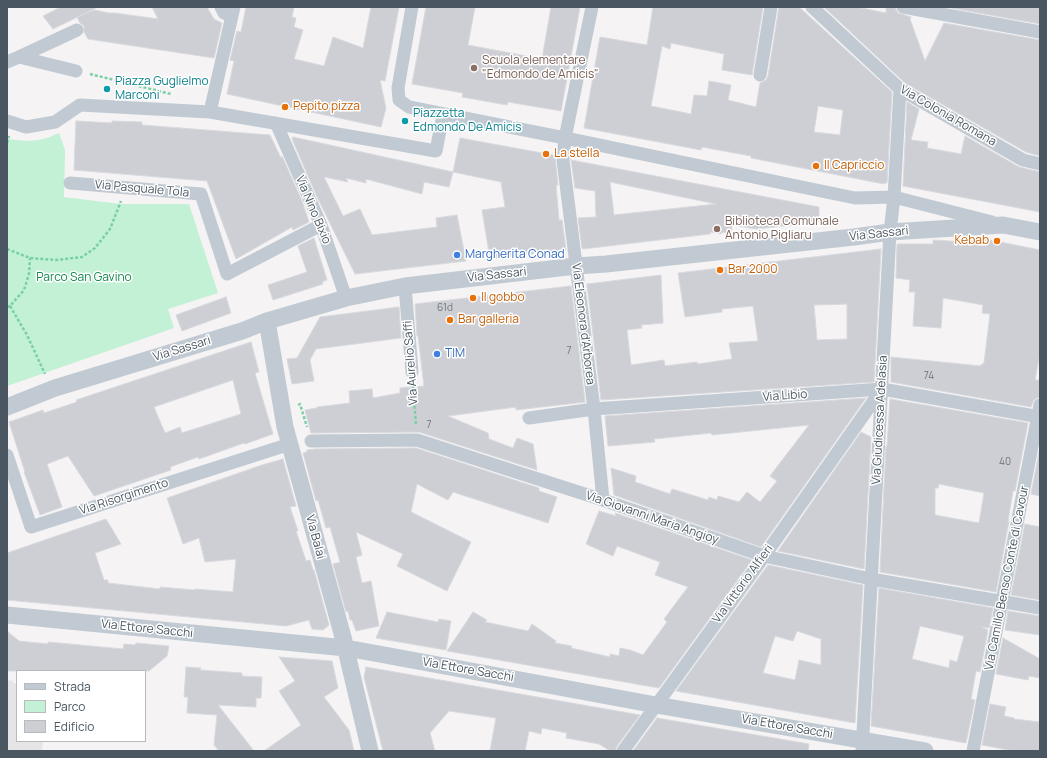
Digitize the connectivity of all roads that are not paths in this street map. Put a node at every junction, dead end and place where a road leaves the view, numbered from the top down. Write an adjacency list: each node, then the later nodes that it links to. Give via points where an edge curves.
1 (221, 7): 7 (street, via 224,13)
2 (412, 7): 16 (street, via 398,88 400,100 409,107)
3 (592, 7): 19 (street, Via Eleonora d'Arborea)
4 (771, 7): 13 (street)
5 (812, 7): 14 (street, Via Colonia Romana)
6 (903, 7): 9 (street)
7 (233, 12): 15 (street)
8 (77, 30): 10 (street)
9 (1040, 32)
10 (19, 57): 11 (street); 12 (street)
11 (7, 62)
12 (76, 71)
13 (760, 75)
14 (900, 89): 20 (street, Via Colonia Romana, via 1023,160); 22 (street, Via Giudicessa Adelasia)
15 (210, 112): 17 (street, via 80,105 55,122 26,127); 18 (street)
16 (443, 115): 18 (street, via 436,151); 19 (street)
17 (7, 121)
18 (276, 123): 24 (street, Via Nino Bixio)
19 (565, 138): 22 (street, via 855,198); 29 (street, Via Eleonora d'Arborea, via 563,160)
20 (1040, 164)
21 (70, 183): 24 (street, Via Pasquale Tola, via 201,194 228,274)
22 (894, 197): 23 (street); 27 (street, Via Giudicessa Adelasia)
23 (936, 208): 25 (street); 26 (street)
24 (321, 225): 31 (street, Via Nino Bixio)
25 (1003, 225): 26 (street, Via Sassari); 28 (street, Via Sassari)
26 (934, 230): 27 (street, Via Sassari)
27 (890, 232): 29 (street, Via Sassari); 34 (street, Via Giudicessa Adelasia)
28 (1040, 232)
29 (576, 266): 30 (street, Via Sassari); 36 (street, Via Eleonora d'Arborea)
30 (406, 286): 31 (street, Via Sassari); 33 (street, Via Aurelio Saffi)
31 (346, 298): 32 (street, Via Sassari)
32 (268, 321): 35 (street, Via Sassari, via 55,388); 42 (street, Via Balai)
33 (412, 372)
34 (882, 389): 36 (street, Via Libio); 37 (street, Via Libio); 38 (street, Via Vittorio Alfieri); 40 (street, Via Giudicessa Adelasia)
35 (7, 407)
36 (594, 409): 39 (street, Via Libio); 44 (street, Via Eleonora d'Arborea)
37 (1039, 413): 47 (street, Via Camillo Benso Conte di Cavour)
38 (862, 417): 40 (street); 45 (street, Via Vittorio Alfieri)
39 (529, 418)
40 (880, 422): 46 (street, Via Giudicessa Adelasia)
41 (311, 441): 44 (street, Via Giovanni Maria Angioy, via 417,440)
42 (290, 444): 43 (street, Via Risorgimento, via 31,527); 50 (street, Via Balai)
43 (7, 455)
44 (603, 500): 45 (street, Via Giovanni Maria Angioy)
45 (764, 556): 46 (street, Via Giovanni Maria Angioy); 51 (street, Via Vittorio Alfieri)
46 (871, 579): 47 (street, Via Giovanni Maria Angioy); 52 (street, Via Giudicessa Adelasia)
47 (1002, 601): 48 (street, Via Giovanni Maria Angioy); 56 (street, Via Camillo Benso Conte di Cavour)
48 (1040, 608)
49 (7, 615): 50 (street, Via Ettore Sacchi)
50 (346, 648): 51 (street, Via Ettore Sacchi); 53 (street, Via Balai)
51 (656, 705): 52 (street, Via Ettore Sacchi); 54 (street, Via Vittorio Alfieri)
52 (862, 746): 55 (street, Via Ettore Sacchi)
53 (370, 751)
54 (623, 751)
55 (925, 751)
56 (973, 751)

